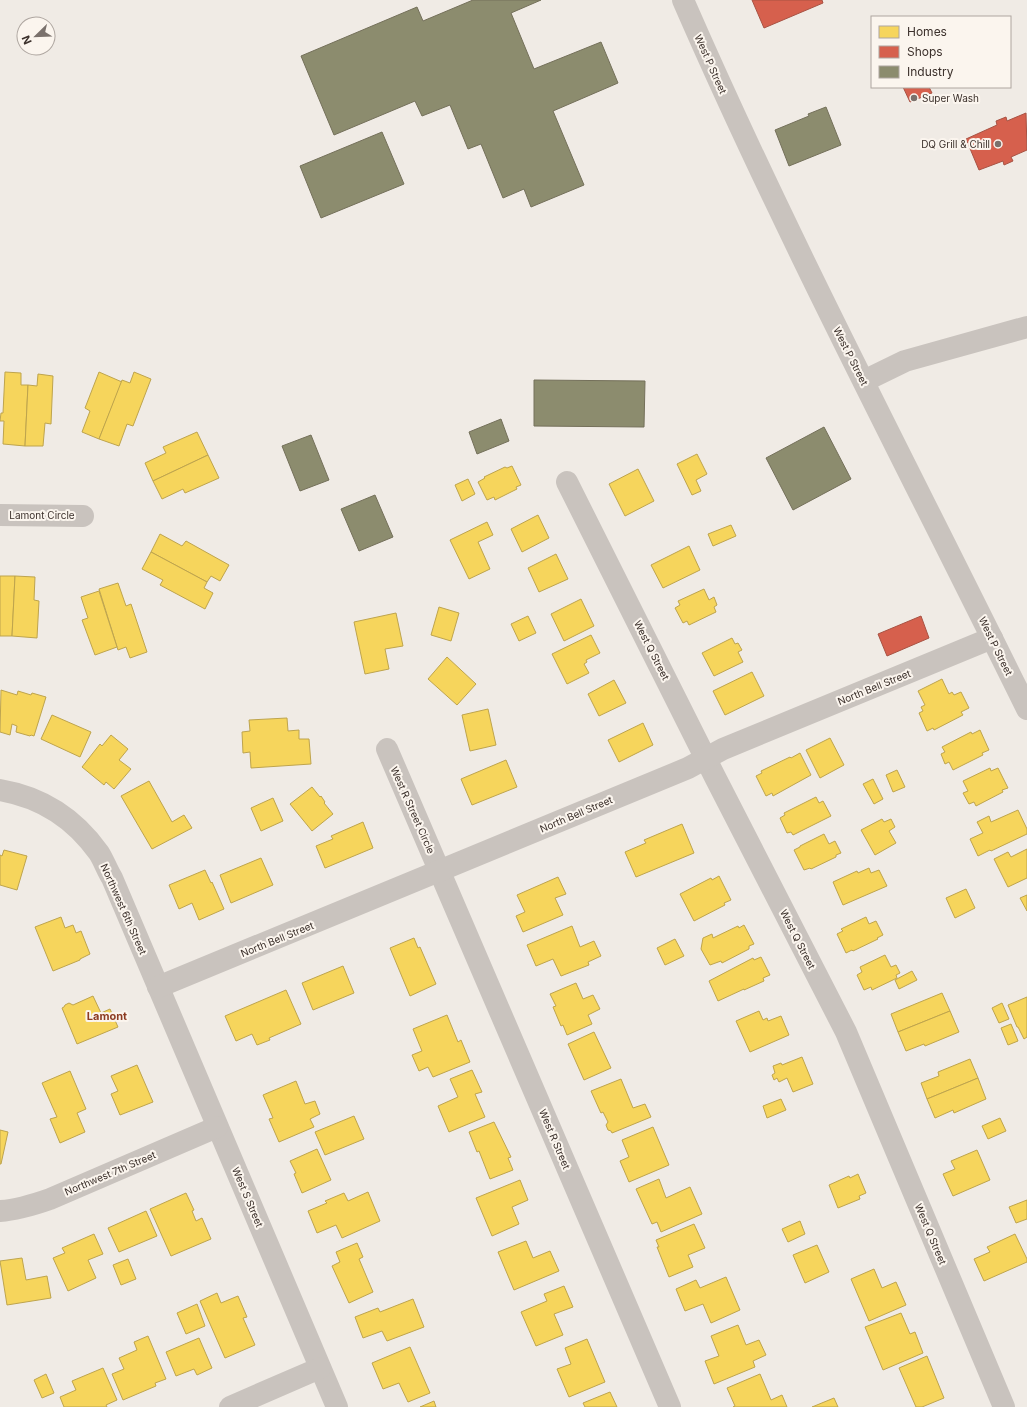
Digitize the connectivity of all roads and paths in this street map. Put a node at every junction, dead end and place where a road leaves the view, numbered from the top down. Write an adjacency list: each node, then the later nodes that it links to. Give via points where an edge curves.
1 (683, 0): 3 (street, West P Street, via 789,230)
2 (1027, 327): 3 (street, via 905,361)
3 (864, 381): 7 (street, West P Street)
4 (567, 482): 10 (street, West Q Street)
5 (0, 515): 6 (street, Lamont Circle)
6 (84, 516)
7 (992, 638): 8 (street, West P Street); 10 (street, North Bell Street)
8 (1027, 709)
9 (387, 748): 12 (street, West R Street Circle)
10 (706, 758): 12 (street, North Bell Street, via 688,768); 20 (street, West Q Street, via 846,1032)
11 (0, 790): 13 (street, Northwest 6th Street, via 26,796 49,806 69,819 84,834 112,878)
12 (440, 871): 13 (street, North Bell Street); 19 (street, West R Street)
13 (158, 987): 14 (street, West S Street)
14 (217, 1127): 15 (street, Northwest 7th Street, via 50,1199 31,1206); 16 (street, West S Street)
15 (0, 1211)
16 (320, 1368): 17 (street); 18 (street, West S Street)
17 (230, 1407)
18 (337, 1407)
19 (670, 1407)
20 (1004, 1407)

